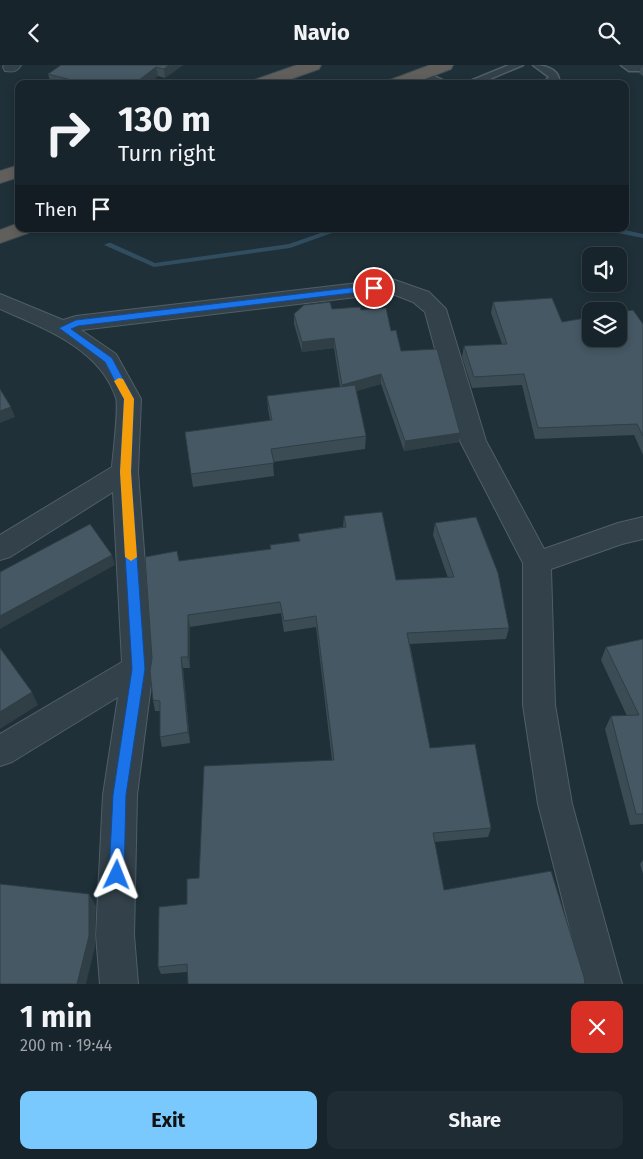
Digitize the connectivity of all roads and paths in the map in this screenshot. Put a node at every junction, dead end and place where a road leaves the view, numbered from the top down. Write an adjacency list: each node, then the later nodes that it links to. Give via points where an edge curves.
1 (312, 65): 8 (highway)
2 (445, 65): 7 (highway)
3 (518, 65): 11 (lane)
4 (538, 65): 12 (lane, via 554,76)
5 (626, 65): 6 (lane, via 633,69)
6 (643, 68)
7 (423, 74): 9 (highway); 10 (lane)
8 (271, 80)
9 (407, 80)
10 (435, 80)
11 (479, 80)
12 (553, 80)
13 (15, 172): 14 (highway)
14 (0, 177)
15 (15, 231): 16 (highway)
16 (0, 237)
17 (0, 301): 18 (street)
18 (64, 328): 19 (street, via 108,360 129,399); 22 (street, via 76,323 392,286 421,297 435,309 473,441)
19 (125, 472): 21 (street); 23 (street)
20 (643, 528): 22 (street)
21 (0, 549)
22 (537, 563): 26 (street, via 540,714 555,804)
23 (138, 669): 24 (street); 25 (street, via 120,795 115,935)
24 (0, 751)
25 (119, 984)
26 (603, 984)

